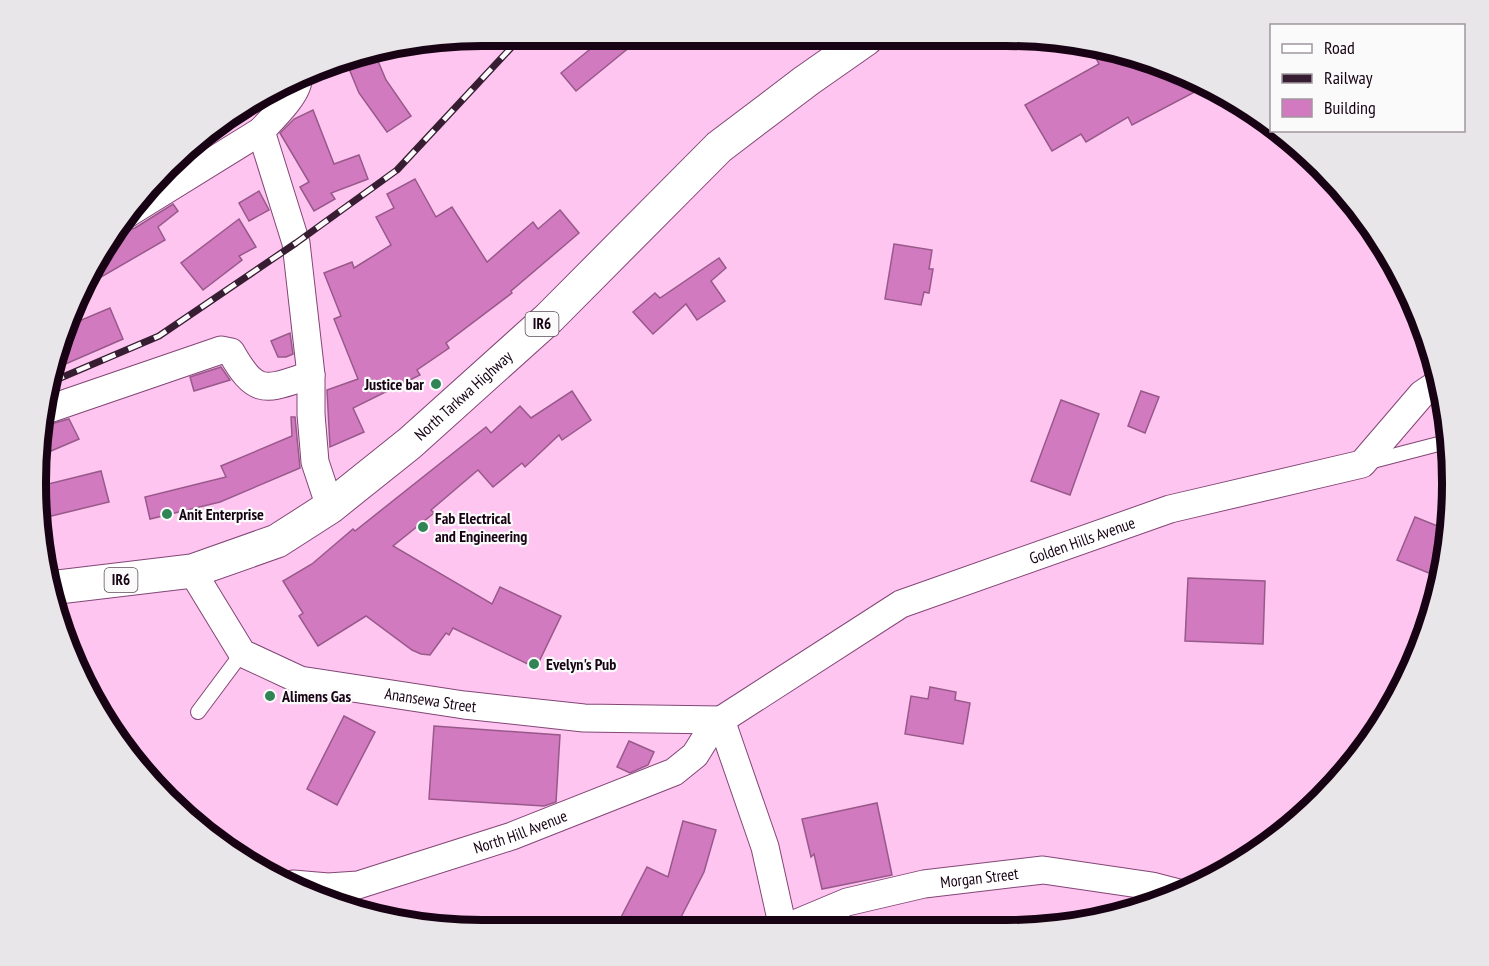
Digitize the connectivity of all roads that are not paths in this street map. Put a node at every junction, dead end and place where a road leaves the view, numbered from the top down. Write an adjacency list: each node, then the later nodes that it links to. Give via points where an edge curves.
1 (856, 46): 10 (main road, North Tarkwa Highway / IR6, via 720,147 549,318 410,443)
2 (295, 90): 3 (street)
3 (261, 131): 4 (street); 5 (street, via 296,243)
4 (152, 198)
5 (311, 375): 7 (street, via 271,388 255,385 241,371 231,352 222,350); 10 (street, via 315,462)
6 (1432, 388): 9 (street)
7 (53, 408)
8 (1441, 443): 9 (lane)
9 (1362, 464): 15 (street, Golden Hills Avenue, via 1170,509 901,604)
10 (330, 507): 11 (main road, North Tarkwa Highway / IR6, via 277,541)
11 (192, 571): 12 (main road, North Tarkwa Highway / IR6); 13 (street)
12 (59, 587)
13 (242, 653): 14 (lane); 15 (street, Anansewa Street, via 300,680 464,705 584,718)
14 (198, 712)
15 (721, 720): 16 (street, North Hill Avenue, via 695,755 674,772 512,836 358,885); 18 (street, via 765,847)
16 (316, 886)
17 (1164, 889): 19 (street, Morgan Street, via 1043,870 924,884 847,902)
18 (782, 920)
19 (803, 920)

